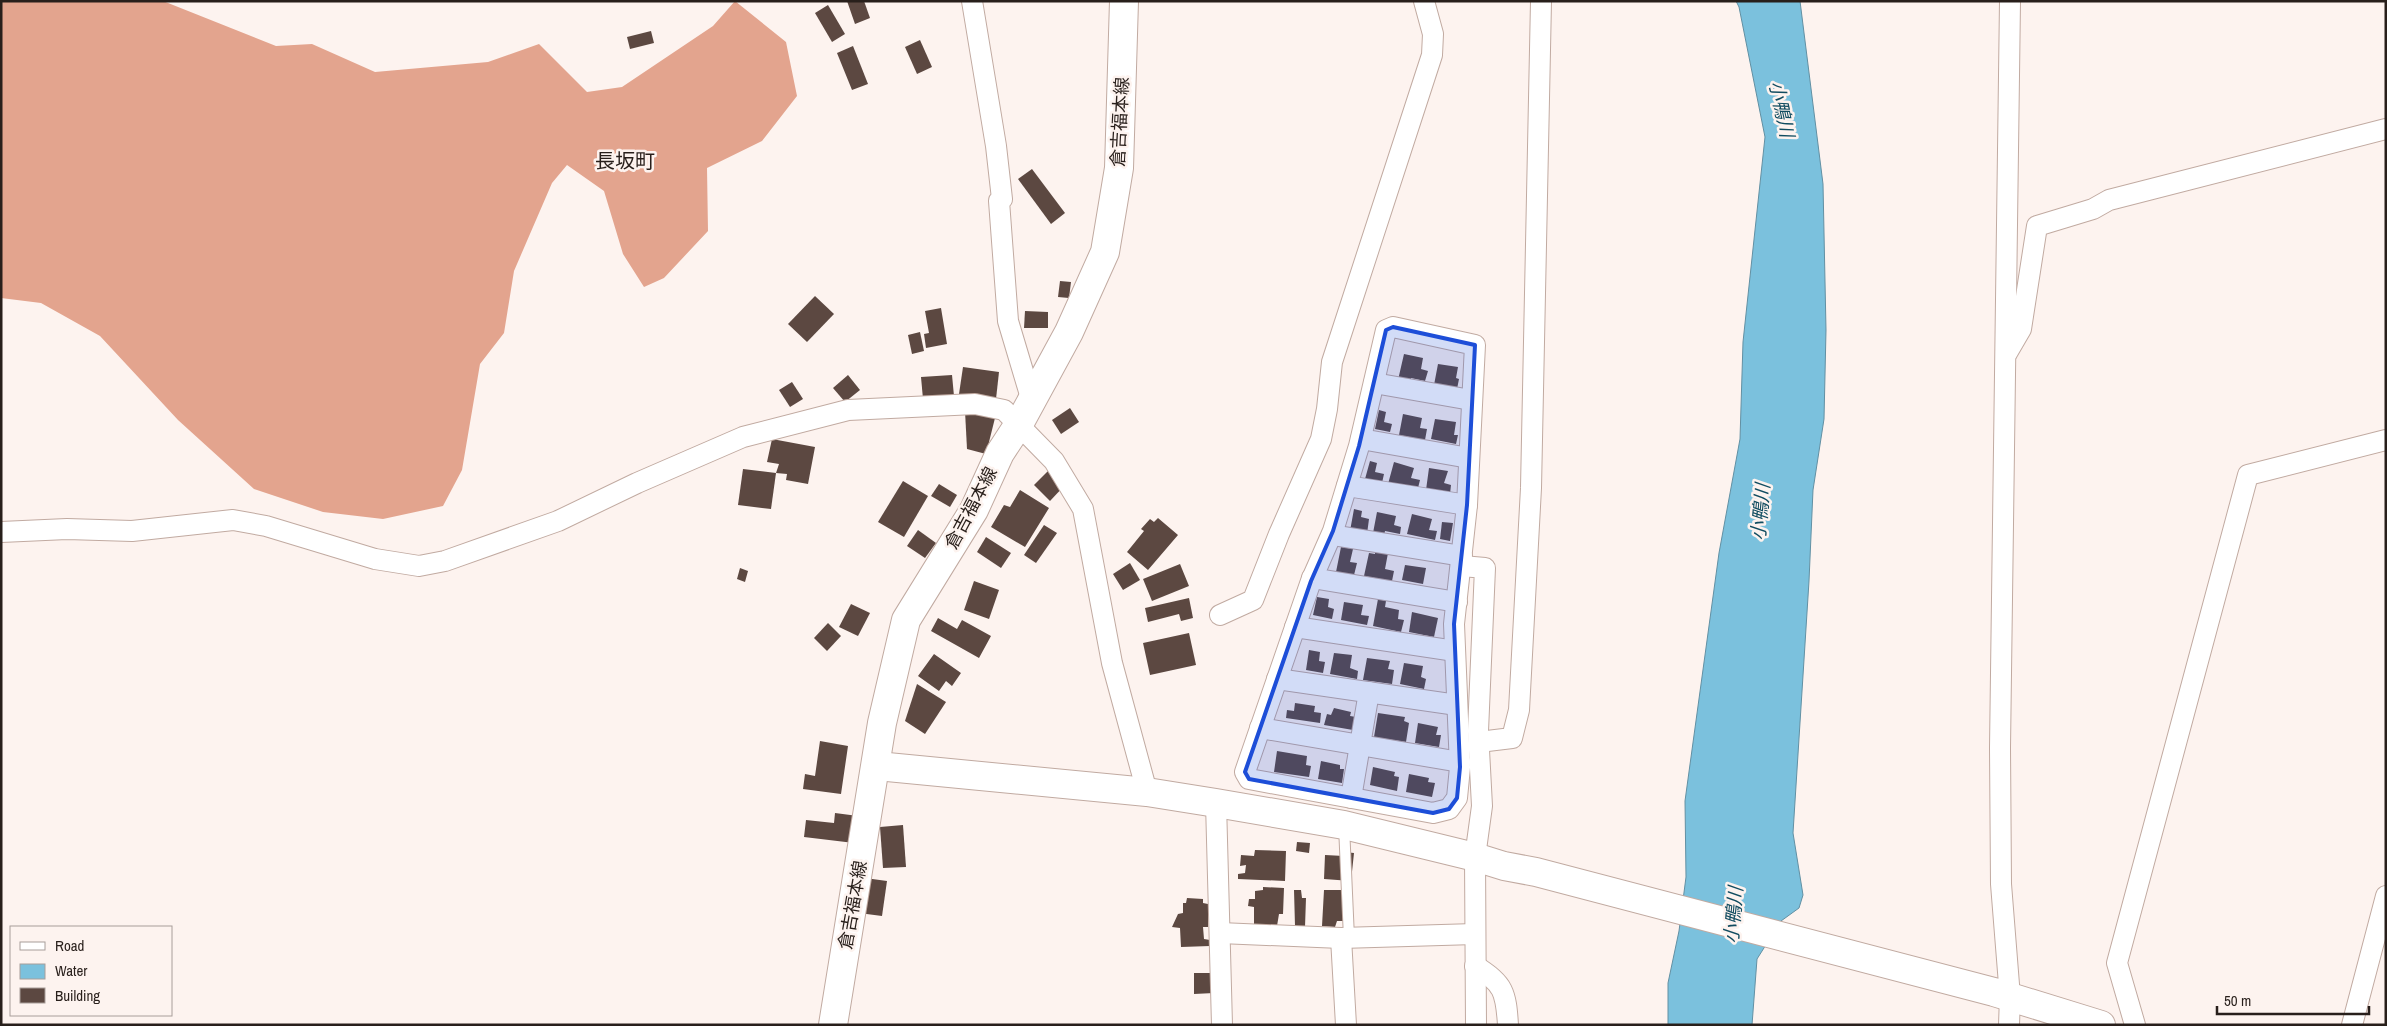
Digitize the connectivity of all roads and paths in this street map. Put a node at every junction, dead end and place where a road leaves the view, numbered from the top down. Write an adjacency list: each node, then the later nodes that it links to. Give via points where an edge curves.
1 (972, 1): 9 (street, via 999,172 1002,199 998,201 1008,321)
2 (1124, 1): 9 (street, 倉吉福本線, via 1120,168 1105,252 1069,332)
3 (1424, 1): 22 (street, via 1433,34 1432,55 1332,362 1321,439 1253,600)
4 (1541, 1): 29 (street, via 1531,488 1519,710 1512,738)
5 (2010, 1): 7 (street)
6 (2386, 129): 7 (street, via 2109,200 2093,209 2036,226 2021,329)
7 (2006, 354): 43 (street, via 2000,748)
8 (1374, 383): 10 (street); 10 (street, via 1386,330 1393,327 1475,345); 12 (street)
9 (1031, 398): 11 (street, 倉吉福本線)
10 (1471, 400): 14 (street)
11 (1019, 424): 17 (street, via 1004,410 975,404 848,410 743,437 558,521 419,566 375,560 266,526 233,520 132,531); 32 (street, 倉吉福本線, via 1000,453 974,510 906,620 886,703); 33 (street, via 1054,461 1083,509 1112,663)
12 (1361, 439): 14 (street); 15 (street)
13 (2386, 440): 51 (street, via 2248,475 2117,963)
14 (1469, 458): 16 (street)
15 (1347, 486): 16 (street); 18 (street)
16 (1467, 505): 19 (street)
17 (1, 532)
18 (1332, 535): 19 (street); 20 (street)
19 (1462, 561): 21 (street); 29 (street, via 1484,568)
20 (1312, 578): 21 (street); 23 (street)
21 (1457, 602): 24 (street)
22 (1220, 615)
23 (1295, 627): 24 (street); 25 (street)
24 (1455, 650): 27 (street)
25 (1277, 679): 26 (street); 28 (street)
26 (1369, 692): 27 (street); 30 (street)
27 (1457, 704): 31 (street)
28 (1260, 728): 30 (street); 34 (street, via 1245,772 1249,779)
29 (1479, 742): 37 (street, via 1482,806)
30 (1360, 745): 31 (street); 34 (street)
31 (1460, 762): 34 (street, via 1456,798 1450,809 1433,813)
32 (877, 766): 33 (street); 44 (street, 倉吉福本線)
33 (1146, 792): 35 (street)
34 (1351, 798)
35 (1216, 803): 36 (street); 39 (street)
36 (1344, 825): 37 (street); 41 (lane)
37 (1475, 857): 40 (street); 43 (street)
38 (2386, 896): 52 (street)
39 (1220, 933): 41 (street); 45 (street)
40 (1475, 934): 41 (street); 42 (street)
41 (1345, 938): 46 (street)
42 (1475, 966): 47 (street); 48 (street, via 1492,976 1506,997)
43 (2002, 995): 49 (street); 50 (street)
44 (833, 1025)
45 (1222, 1025)
46 (1346, 1025)
47 (1476, 1025)
48 (1508, 1025)
49 (2009, 1025)
50 (2102, 1025)
51 (2135, 1025)
52 (2352, 1025)

